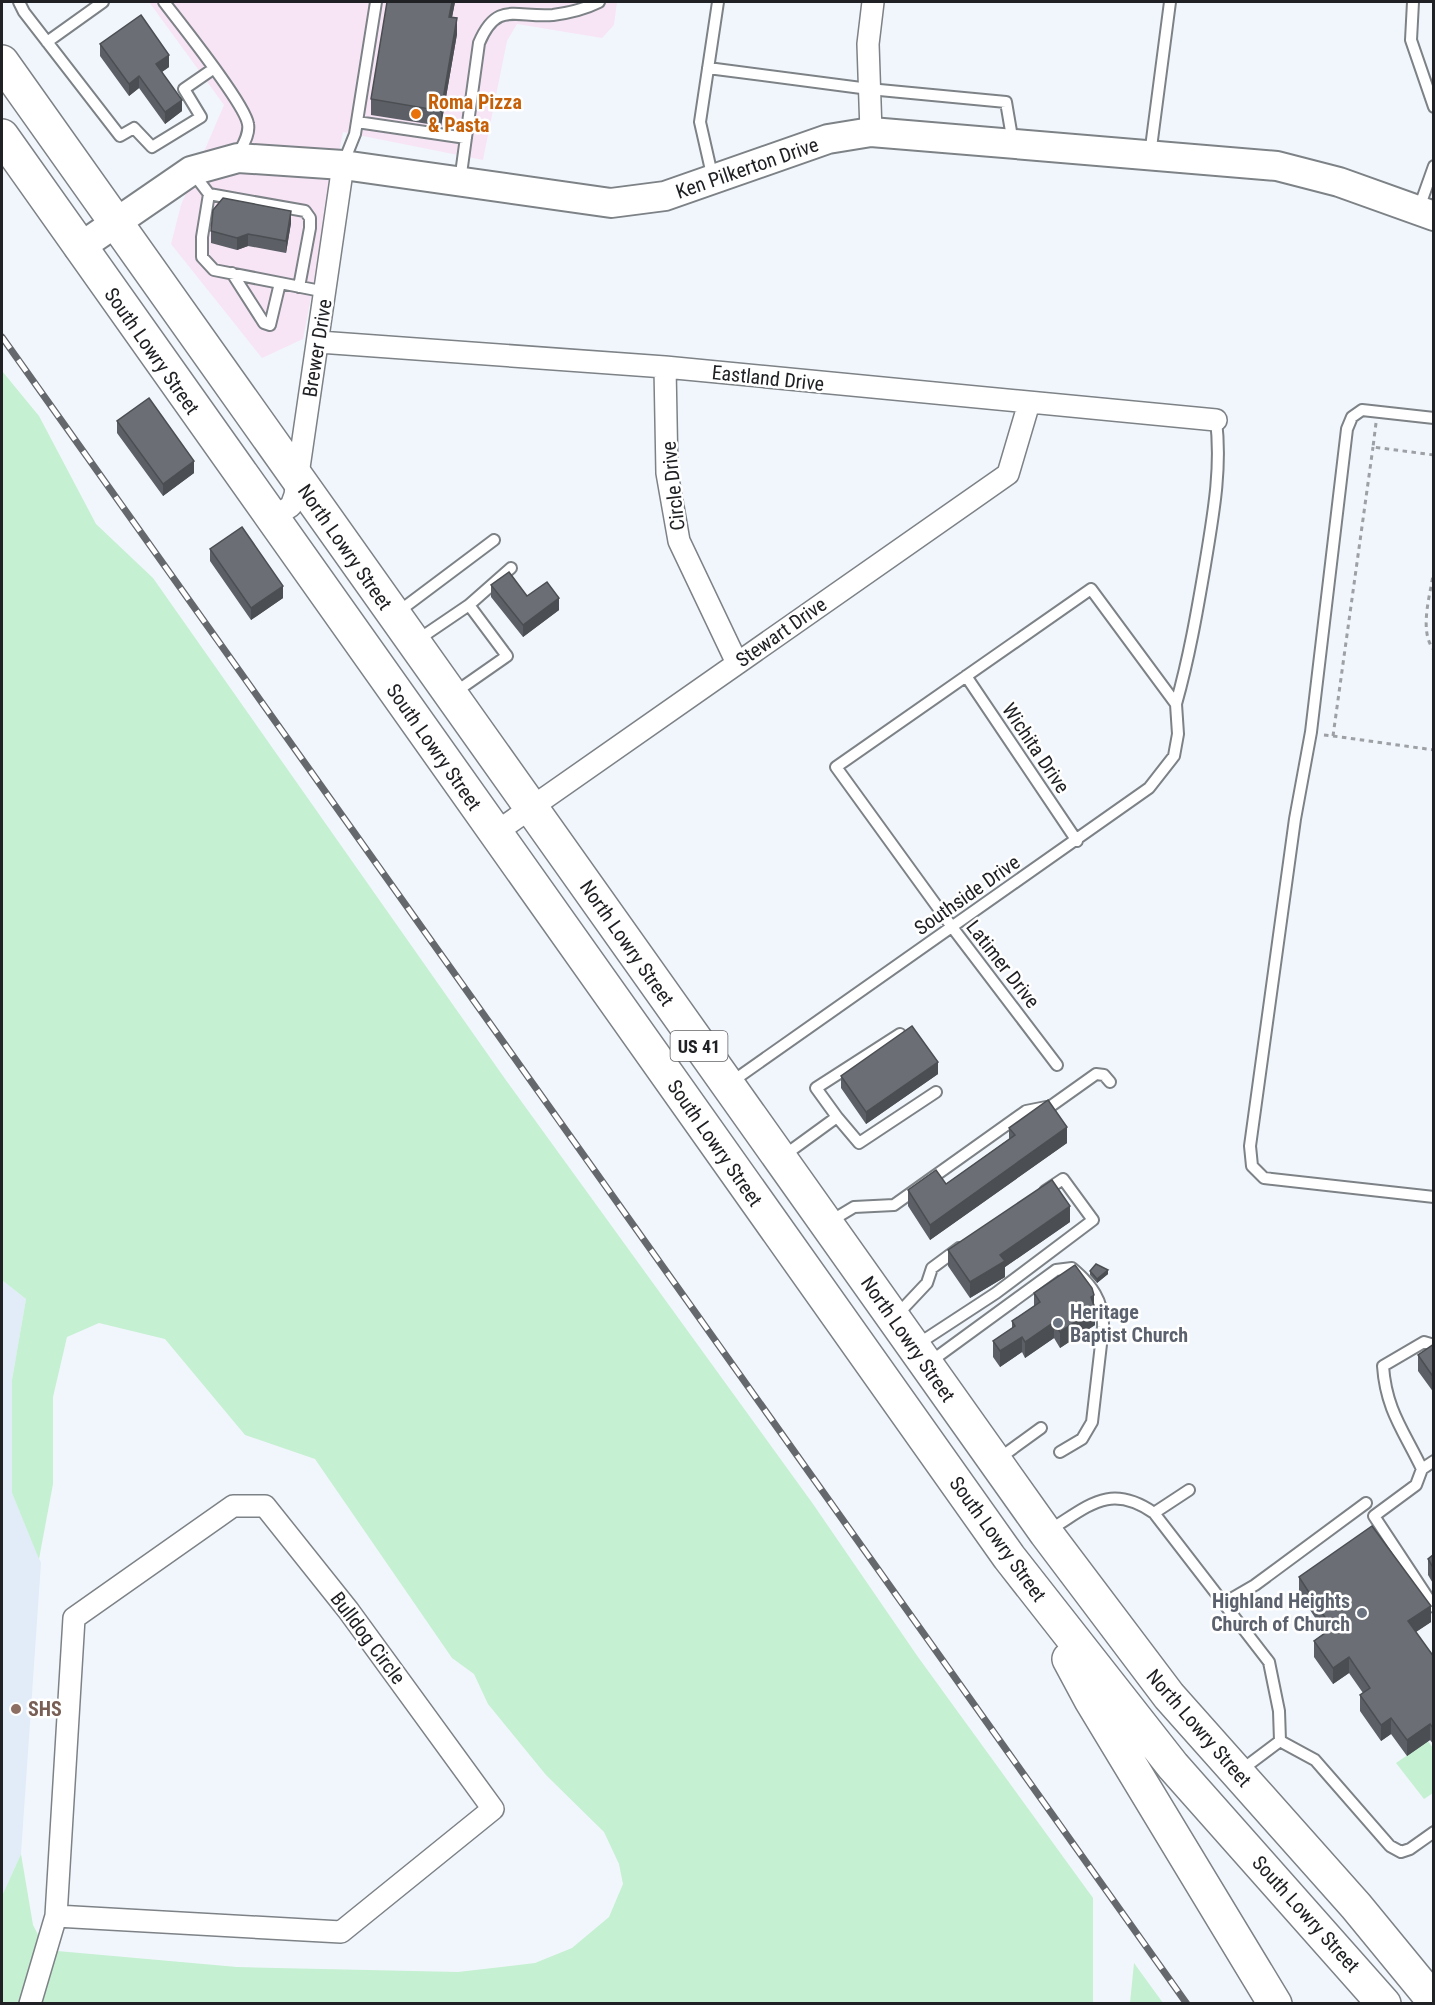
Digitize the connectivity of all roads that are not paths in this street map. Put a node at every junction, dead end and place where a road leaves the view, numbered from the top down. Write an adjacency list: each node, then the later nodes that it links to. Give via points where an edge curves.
1 (19, 2): 10 (lane)
2 (103, 2): 10 (lane)
3 (164, 2): 12 (lane)
4 (376, 2): 16 (lane)
5 (599, 2): 19 (lane, via 552,15 503,12 486,24 479,43)
6 (718, 2): 13 (lane)
7 (873, 2): 14 (street, via 868,44)
8 (1170, 2): 21 (lane)
9 (1413, 2): 15 (lane, via 1411,40)
10 (47, 42): 12 (lane, via 120,136 134,128 152,147 201,117 184,89)
11 (2, 62): 30 (main road, North Lowry Street / US 41)
12 (213, 69): 22 (lane, via 248,124)
13 (708, 69): 14 (lane); 26 (lane, via 700,122)
14 (869, 89): 17 (street); 20 (lane, via 1006,102)
15 (1434, 107)
16 (357, 122): 19 (lane); 23 (lane)
17 (871, 132): 20 (street, Ken Pilkerton Drive); 26 (street, Ken Pilkerton Drive, via 828,139)
18 (2, 136): 31 (main road, South Lowry Street / US 41)
19 (466, 138): 27 (lane)
20 (1013, 144): 21 (street, Ken Pilkerton Drive)
21 (1149, 155): 29 (street, Ken Pilkerton Drive, via 1277,166 1338,182)
22 (237, 158): 23 (street, Ken Pilkerton Drive); 25 (street, Ken Pilkerton Drive)
23 (343, 165): 27 (street, Ken Pilkerton Drive); 35 (street, Brewer Drive)
24 (1434, 166): 29 (lane)
25 (191, 171): 28 (lane); 30 (street, Ken Pilkerton Drive)
26 (713, 179): 27 (street, Ken Pilkerton Drive, via 665,196 611,203)
27 (460, 181)
28 (209, 194): 32 (lane, via 202,257 213,270); 34 (lane, via 304,211 310,218 310,228)
29 (1426, 214)
30 (114, 223): 31 (street, Ken Pilkerton Drive); 41 (main road, North Lowry Street / US 41)
31 (79, 248): 42 (main road, South Lowry Street / US 41)
32 (232, 273): 33 (lane); 33 (lane, via 264,323 270,325)
33 (280, 283): 34 (lane)
34 (299, 287): 35 (lane)
35 (326, 292): 36 (street, Brewer Drive)
36 (319, 342): 37 (street, Eastland Drive); 41 (street, Brewer Drive)
37 (665, 368): 38 (street, Eastland Drive); 48 (street, Circle Drive, via 667,473 679,541)
38 (1029, 403): 40 (street, Eastland Drive); 48 (street, Stewart Drive, via 1008,474)
39 (1434, 418): 64 (lane, via 1362,410 1352,417 1347,429 1311,732 1295,819 1250,1146 1252,1166 1264,1178)
40 (1216, 420): 51 (lane, Southside Drive, via 1220,450 1215,506 1191,653)
41 (296, 478): 42 (street, Brewer Drive, via 291,506); 46 (main road, North Lowry Street / US 41)
42 (271, 519): 53 (main road, South Lowry Street / US 41)
43 (494, 540): 46 (lane)
44 (511, 568): 45 (lane)
45 (469, 605): 47 (lane); 50 (lane, via 507,656)
46 (394, 615): 47 (main road, North Lowry Street / US 41)
47 (414, 643): 50 (main road, North Lowry Street / US 41)
48 (737, 663): 52 (street, Stewart Drive)
49 (966, 676): 51 (lane, via 1091,589); 54 (lane, Wichita Drive); 55 (lane, Latimer Drive, via 837,767)
50 (451, 695): 52 (main road, North Lowry Street / US 41)
51 (1176, 704): 54 (lane, Southside Drive, via 1178,734 1174,756 1149,788)
52 (532, 809): 53 (street, Stewart Drive); 59 (main road, North Lowry Street / US 41)
53 (495, 833): 68 (main road, South Lowry Street / US 41)
54 (1077, 841): 55 (lane, Southside Drive)
55 (952, 927): 57 (lane, Latimer Drive); 59 (lane, Southside Drive)
56 (900, 1034): 61 (lane, via 816,1088)
57 (1058, 1065)
58 (1110, 1082): 65 (lane, via 1104,1075 1096,1074 1051,1106 1026,1112 894,1205 854,1207)
59 (727, 1085): 62 (main road, North Lowry Street / US 41)
60 (936, 1092): 61 (lane, via 859,1143)
61 (837, 1117): 62 (lane)
62 (780, 1159): 65 (main road, North Lowry Street / US 41)
63 (1036, 1197): 70 (lane, via 1063,1179 1093,1220)
64 (1434, 1197)
65 (826, 1224): 67 (main road, North Lowry Street / US 41)
66 (972, 1240): 67 (lane, via 932,1268 927,1283)
67 (893, 1319): 68 (main road); 70 (main road, North Lowry Street / US 41)
68 (857, 1343): 80 (main road, South Lowry Street / US 41)
69 (1434, 1345): 75 (lane, via 1424,1342 1383,1366 1390,1409)
70 (919, 1357): 72 (lane, via 1056,1270 1072,1268 1085,1278 1104,1313 1092,1422 1082,1439); 74 (main road, North Lowry Street / US 41)
71 (1041, 1428): 74 (lane)
72 (1060, 1452)
73 (1434, 1461): 75 (lane)
74 (994, 1462): 79 (main road, North Lowry Street / US 41)
75 (1422, 1469): 82 (lane, via 1416,1485 1374,1516)
76 (1189, 1490): 78 (lane)
77 (1366, 1503): 81 (lane, via 1256,1585)
78 (1154, 1513): 79 (lane, via 1124,1498 1100,1499); 81 (lane)
79 (1046, 1533): 80 (main road); 84 (main road, North Lowry Street / US 41, via 1170,1696)
80 (1018, 1569): 89 (main road, via 1091,1700); 90 (main road, South Lowry Street / US 41, via 1173,1766)
81 (1224, 1603): 83 (lane, via 1269,1662)
82 (1434, 1607)
83 (1280, 1741): 84 (lane); 85 (lane, via 1315,1760 1390,1846 1401,1852)
84 (1237, 1773): 87 (main road, North Lowry Street / US 41)
85 (1434, 1832)
86 (56, 1916): 86 (street, Bulldog Circle, via 341,1932 493,1809 348,1610 266,1506 233,1506 74,1618); 88 (street)
87 (1431, 1995)
88 (30, 2004)
89 (1275, 2004)
90 (1384, 2004)

